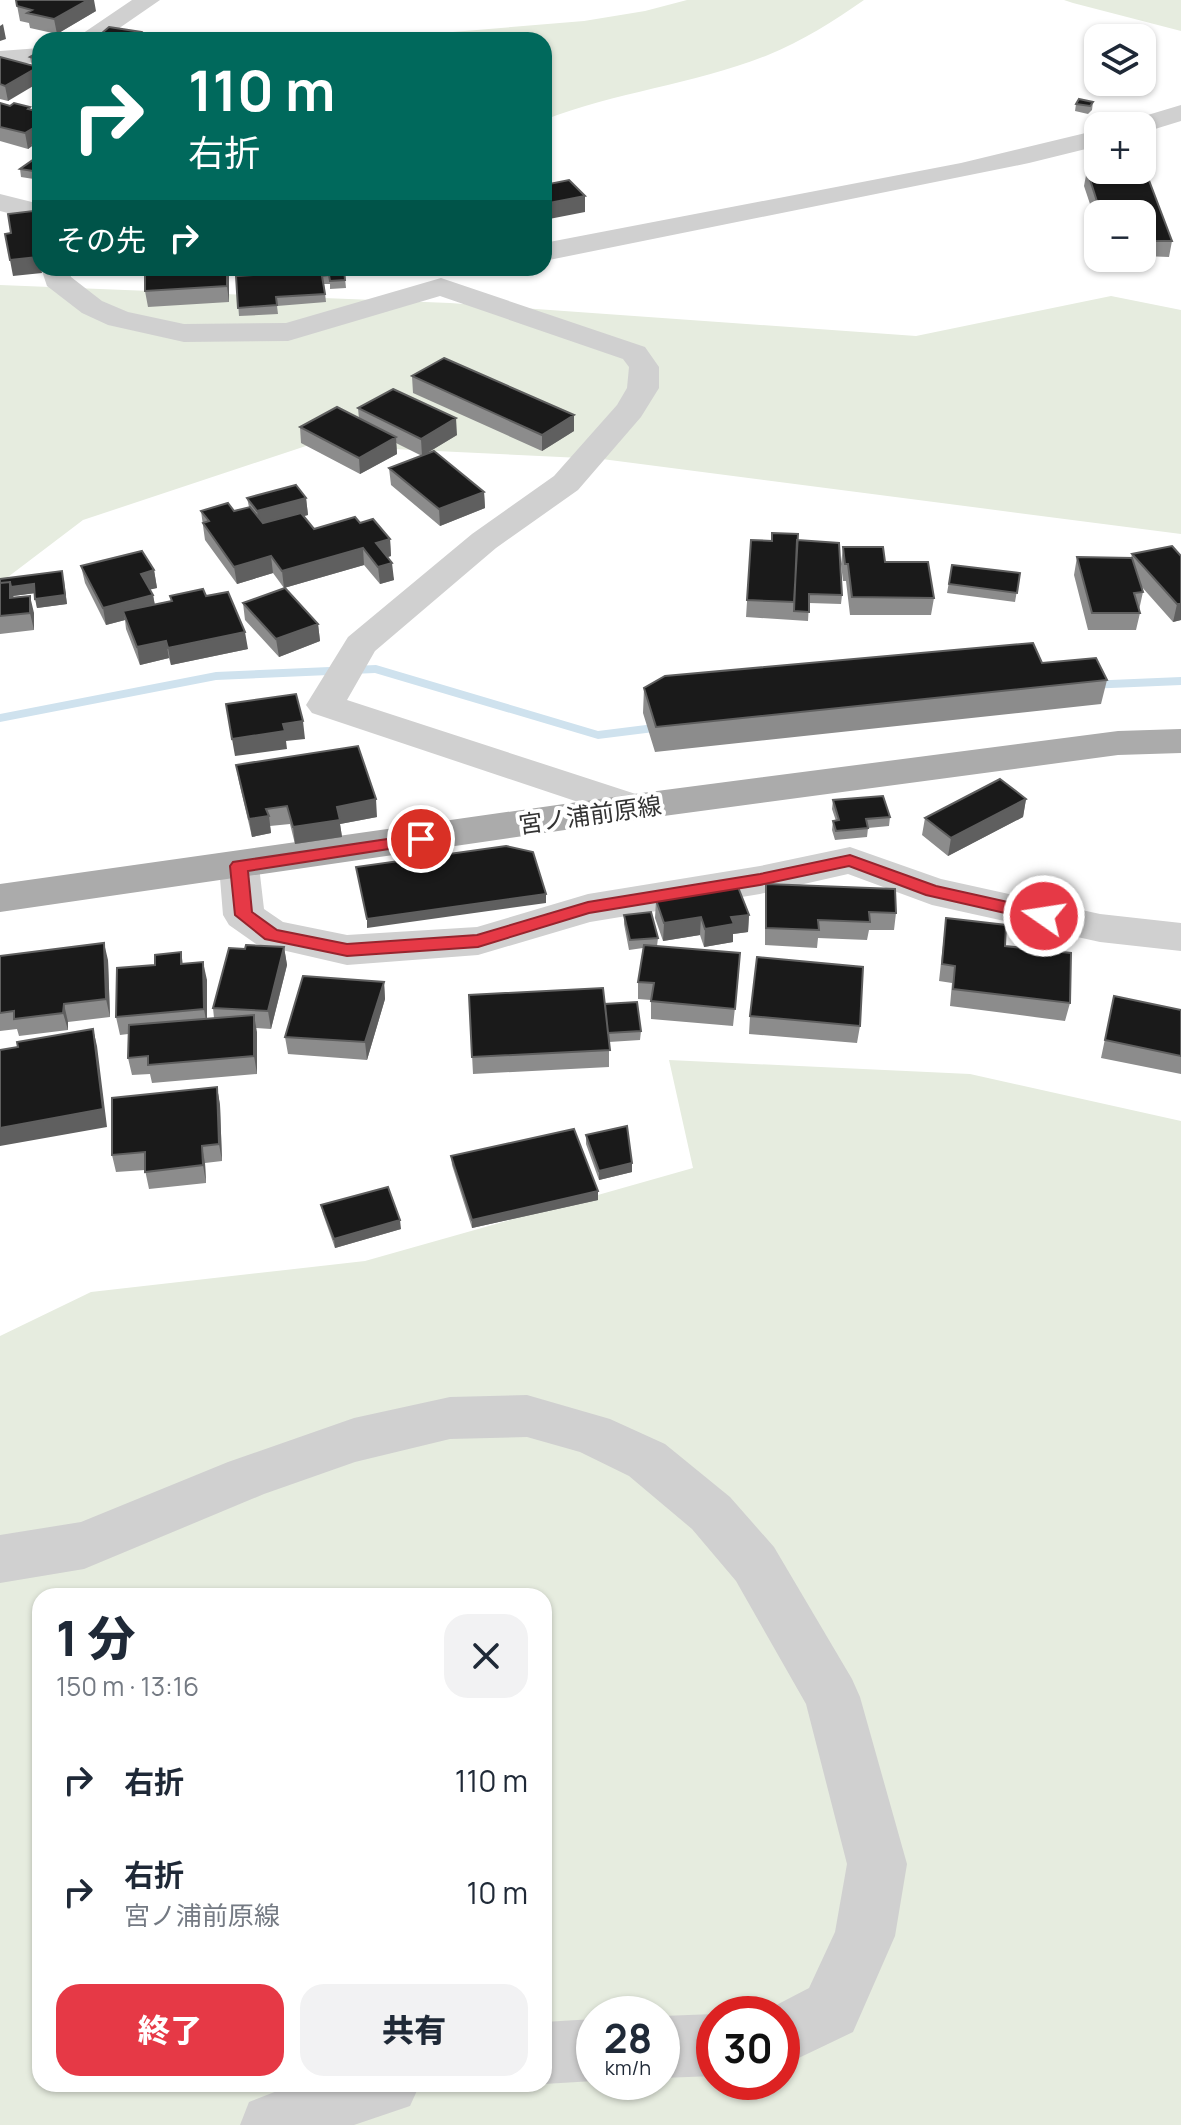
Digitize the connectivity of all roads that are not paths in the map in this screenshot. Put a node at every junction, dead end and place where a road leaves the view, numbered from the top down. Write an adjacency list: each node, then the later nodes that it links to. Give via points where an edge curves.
1 (148, 0): 2 (street)
2 (98, 32)
3 (32, 56): 4 (street)
4 (0, 58)
5 (1181, 113): 6 (street)
6 (1156, 121)
7 (1084, 142): 10 (street, via 954,174)
8 (0, 202): 9 (street)
9 (32, 211)
10 (552, 250)
11 (56, 276): 13 (street, via 92,307 119,319 184,333 288,332)
12 (474, 276): 13 (street)
13 (441, 287): 15 (street, via 634,353 644,367 643,388 566,483 484,541 361,645 325,705)
14 (1181, 741): 15 (main road, 宮ノ浦前原線, via 1118,743)
15 (634, 807): 16 (main road, 宮ノ浦前原線)
16 (239, 866): 17 (main road, 宮ノ浦前原線); 18 (street, via 244,915 271,934 347,950 478,941 588,908 850,860 932,891 1100,928)
17 (0, 898)
18 (1181, 937)
19 (0, 1559): 20 (street, via 84,1545 354,1440 450,1418 527,1416 592,1434 647,1460 711,1513 755,1564 832,1697 877,1864 865,1936 831,2010)
20 (800, 2026)
21 (576, 2051): 22 (street)
22 (552, 2053)
23 (357, 2092): 24 (street)
24 (272, 2125)

